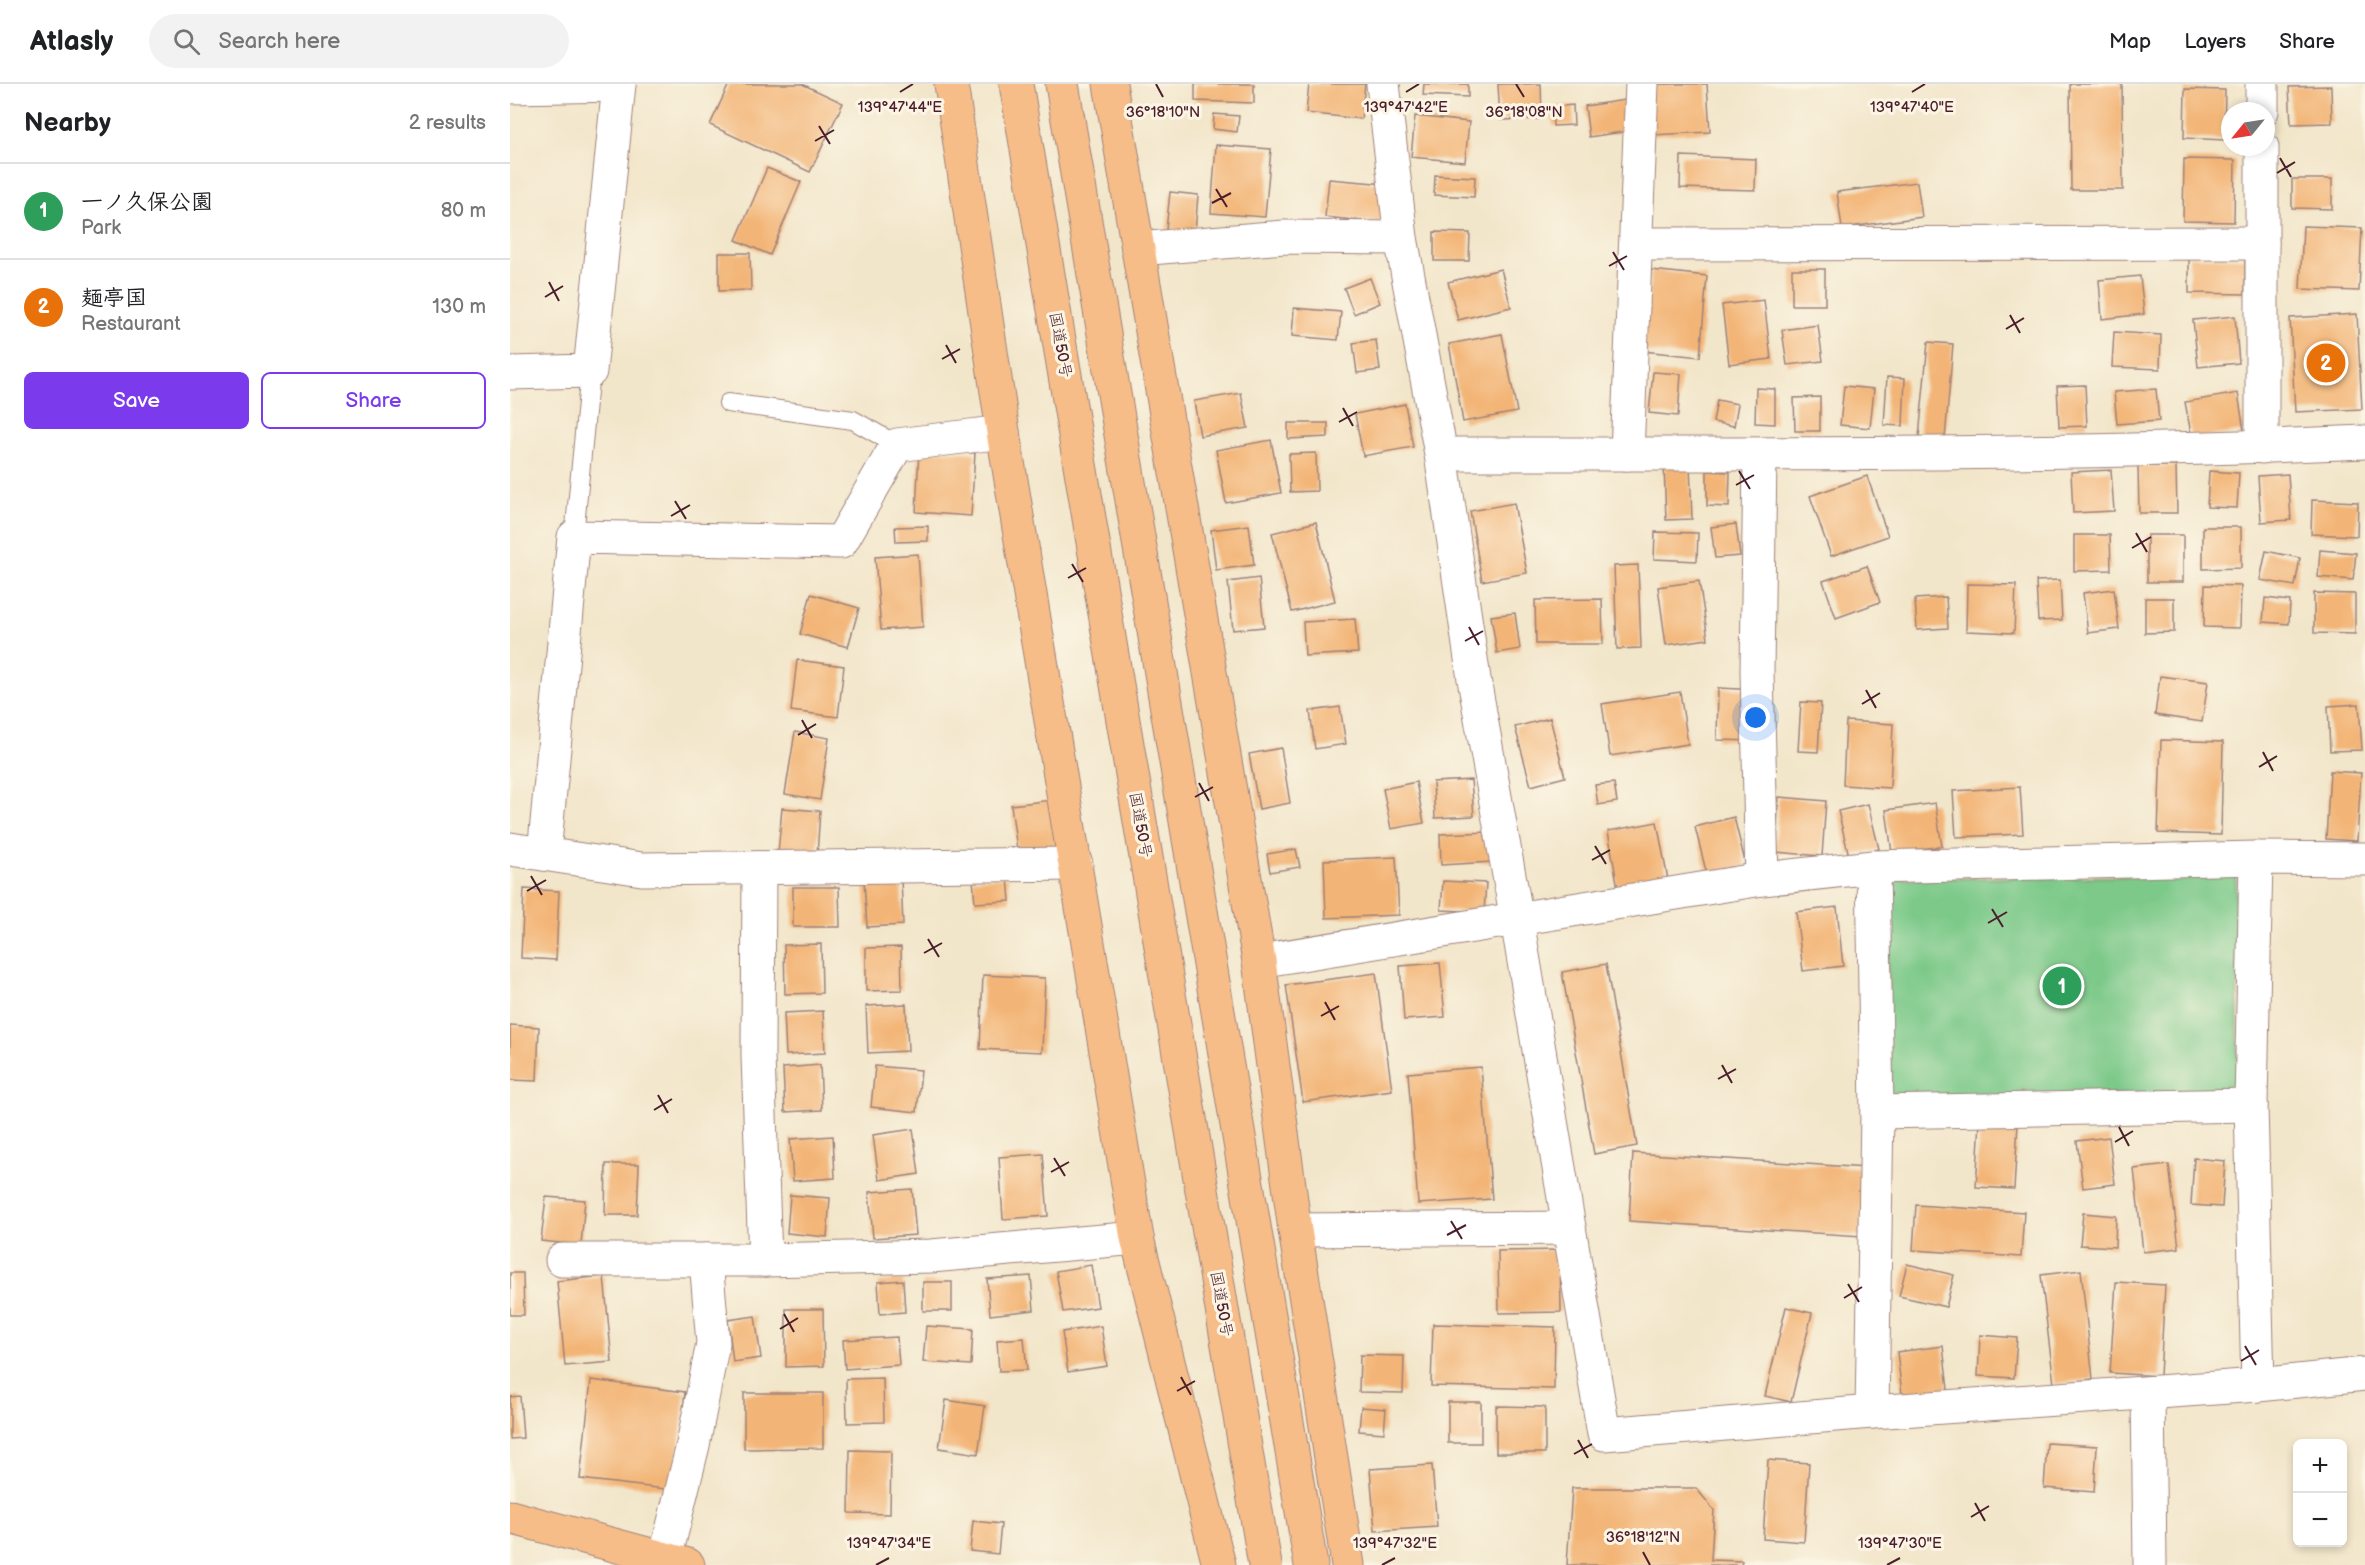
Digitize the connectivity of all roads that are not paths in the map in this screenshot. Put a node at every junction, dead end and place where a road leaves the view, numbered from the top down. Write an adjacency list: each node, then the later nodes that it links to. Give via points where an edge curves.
1 (619, 84): 9 (street); 16 (street)
2 (951, 84): 19 (highway)
3 (1016, 84): 52 (highway, 国道50号)
4 (1062, 84): 53 (highway)
5 (1110, 84): 15 (highway)
6 (1383, 84): 12 (street)
7 (1642, 84): 14 (street)
8 (2262, 84): 10 (street)
9 (510, 87)
10 (2262, 102)
11 (2262, 156): 13 (street)
12 (1401, 238): 15 (street, via 1284,237); 23 (street)
13 (2262, 243): 14 (street); 22 (street)
14 (1636, 244): 24 (street)
15 (1138, 249): 36 (highway)
16 (590, 371): 17 (street); 26 (lane)
17 (510, 373)
18 (728, 403): 21 (lane, via 854,420)
19 (1003, 432): 21 (street); 31 (highway)
20 (2365, 442): 22 (street)
21 (897, 445): 26 (street, via 841,542)
22 (2262, 447): 25 (street)
23 (1441, 454): 24 (street); 35 (street, via 1474,679)
24 (1627, 454): 25 (street)
25 (1760, 455): 34 (street, via 1757,672)
26 (574, 537): 28 (street)
27 (510, 849): 28 (street)
28 (544, 854): 33 (street, via 642,869)
29 (2256, 858): 30 (street); 32 (street); 37 (street)
30 (2365, 859)
31 (1076, 864): 33 (street); 41 (highway)
32 (1873, 867): 34 (street); 38 (street)
33 (759, 868): 44 (street, via 758,1056)
34 (1762, 879): 35 (street)
35 (1517, 920): 36 (street); 39 (street)
36 (1259, 961): 40 (highway)
37 (2251, 1105): 38 (street); 46 (street)
38 (1877, 1112): 48 (street)
39 (1569, 1228): 40 (street); 48 (street, via 1604,1434)
40 (1295, 1230): 54 (highway)
41 (1137, 1238): 44 (street, via 932,1256); 51 (highway)
42 (562, 1260): 43 (street)
43 (706, 1260): 44 (street); 50 (street, via 713,1343)
44 (765, 1260)
45 (2365, 1374): 46 (street)
46 (2258, 1386): 47 (street)
47 (2148, 1392): 48 (street); 55 (street)
48 (1872, 1412)
49 (510, 1517): 50 (highway)
50 (676, 1562)
51 (1219, 1565)
52 (1265, 1565)
53 (1311, 1565)
54 (1348, 1565)
55 (2150, 1565)

